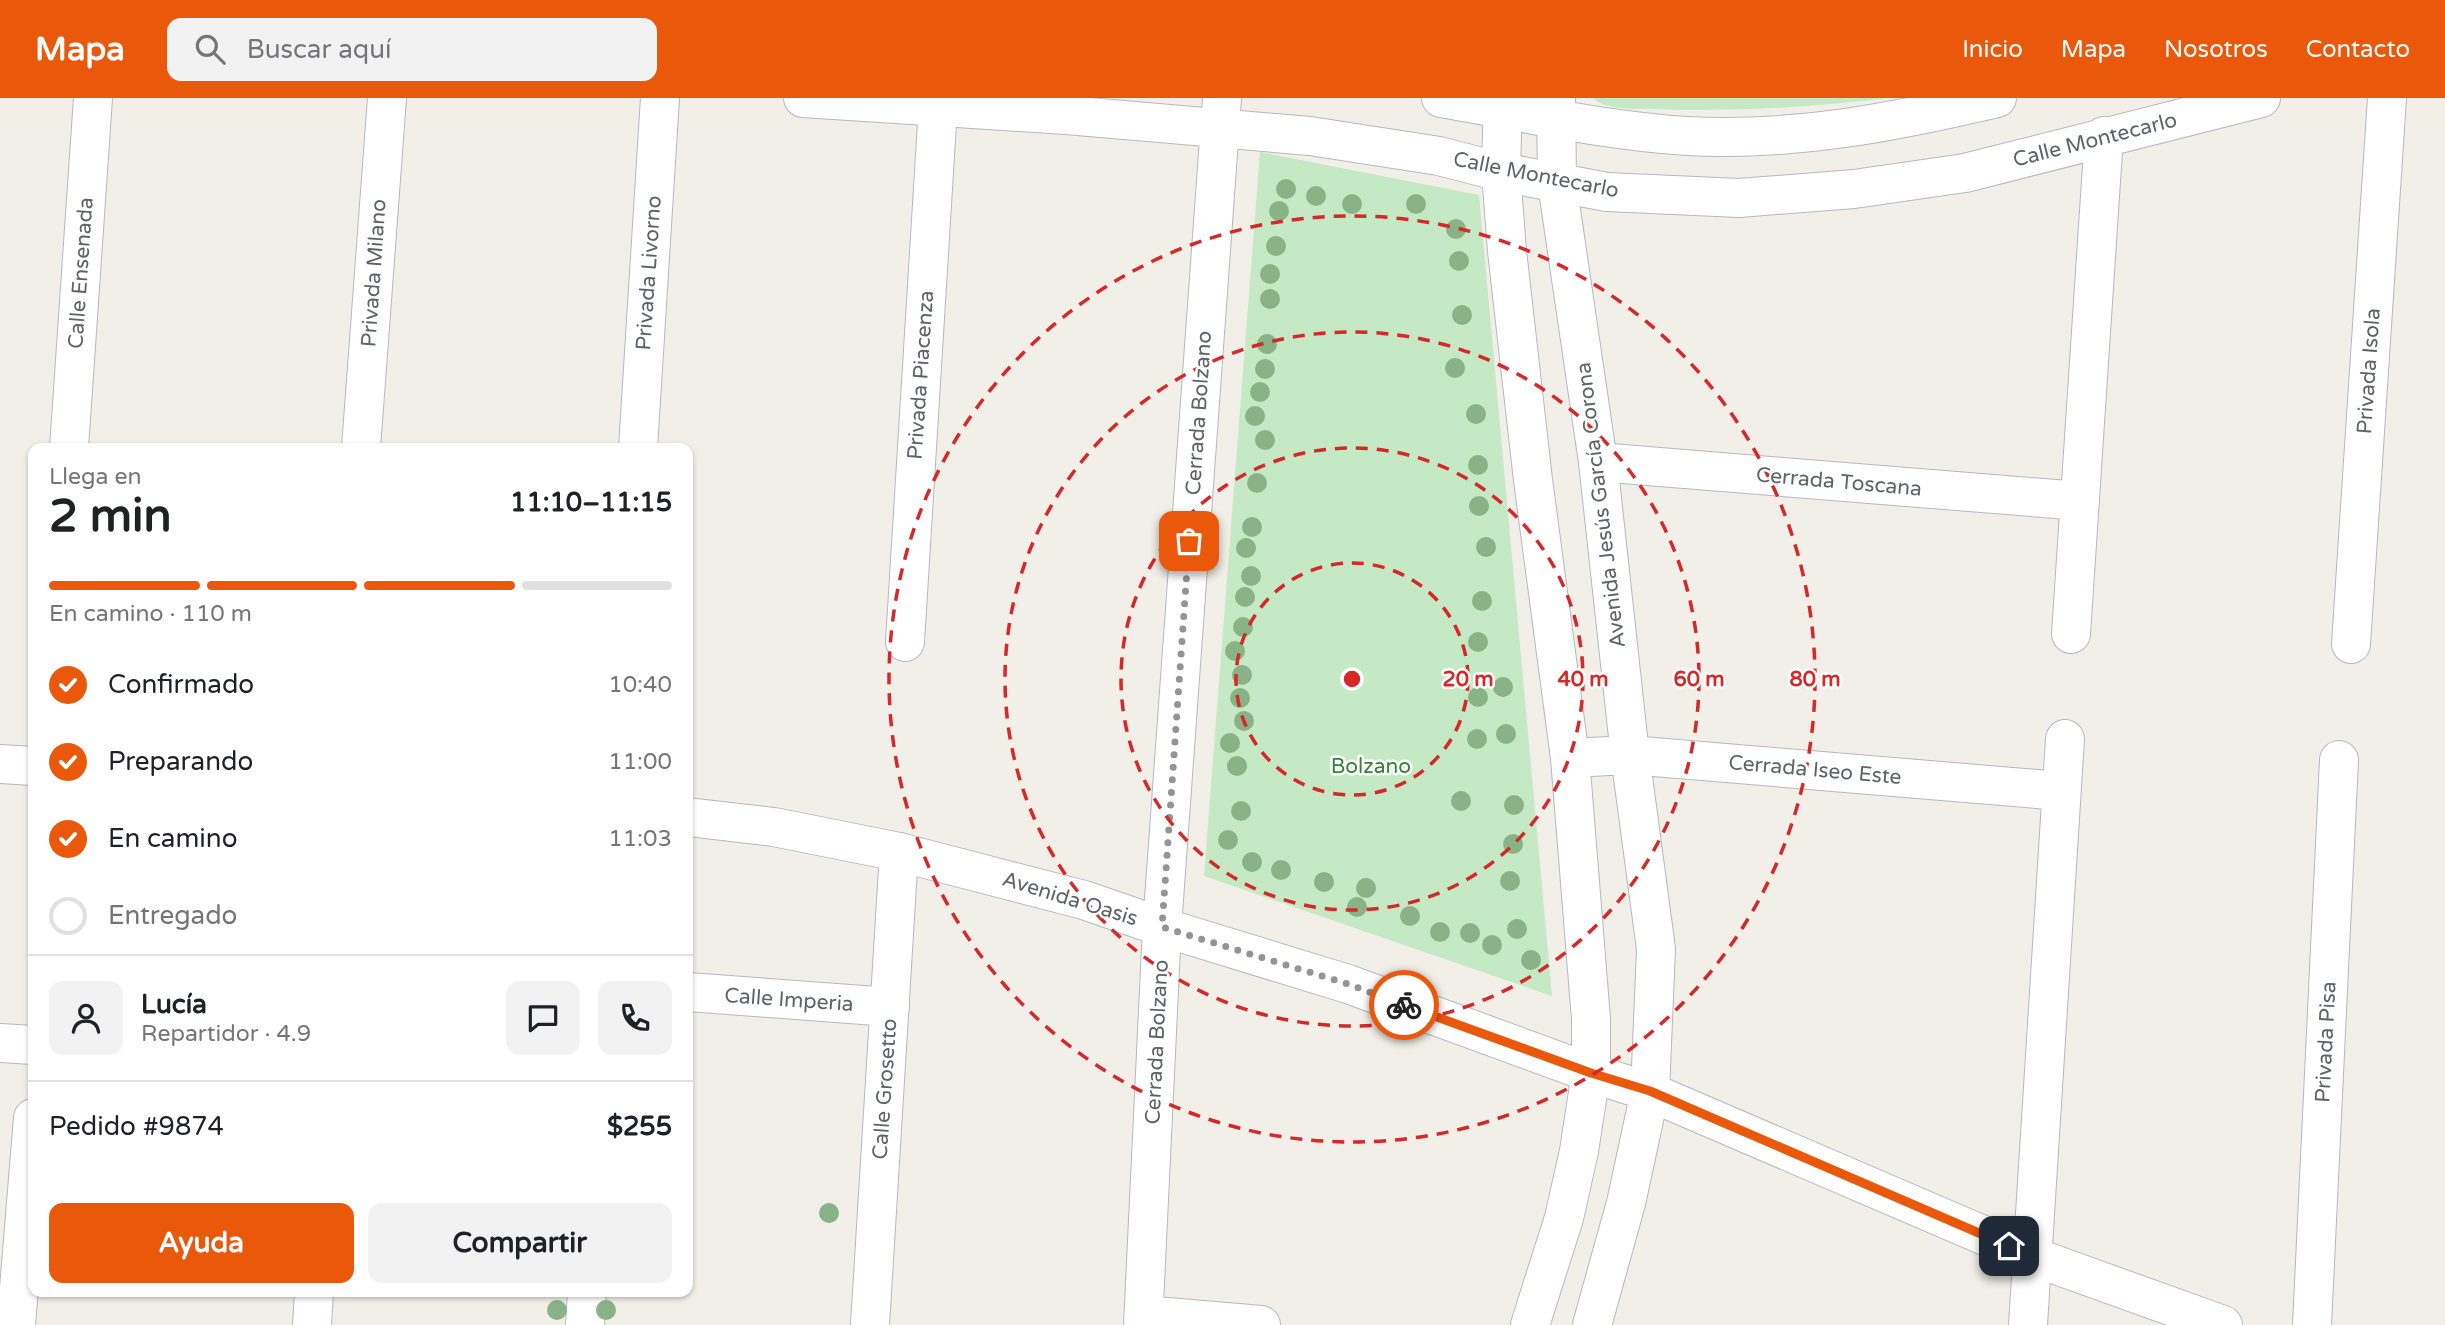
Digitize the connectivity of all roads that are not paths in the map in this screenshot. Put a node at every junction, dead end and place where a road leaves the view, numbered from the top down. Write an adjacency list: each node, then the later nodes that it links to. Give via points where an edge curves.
1 (93, 98): 16 (street, Calle Ensenada)
2 (387, 98): 17 (street, Privada Milano)
3 (660, 98): 18 (street, Privada Livorno)
4 (803, 98): 10 (street, Calle Montecarlo)
5 (1441, 98): 9 (street)
6 (1997, 98): 11 (street, via 1865,126 1748,136 1688,136)
7 (2261, 98): 13 (street, Calle Montecarlo)
8 (2386, 98): 23 (street, Privada Isola)
9 (1503, 104): 11 (street); 14 (street)
10 (938, 107): 12 (street, Calle Montecarlo, via 1066,115); 22 (street, Privada Piacenza)
11 (1556, 109): 15 (street, Avenida Jesús García Corona)
12 (1221, 113): 14 (street, Calle Montecarlo, via 1310,136 1439,156); 33 (street, Cerrada Bolzano)
13 (2104, 136): 15 (street, Calle Montecarlo, via 1965,173 1790,195 1739,198 1607,191); 20 (street)
14 (1501, 172): 15 (street, Calle Montecarlo); 26 (street, via 1531,466)
15 (1557, 183): 19 (street, Avenida Jesús García Corona)
16 (68, 443)
17 (361, 443)
18 (638, 443)
19 (1598, 462): 20 (street, Cerrada Toscana); 25 (street, Avenida Jesús García Corona)
20 (2080, 501): 21 (street)
21 (2071, 634)
22 (905, 642)
23 (2351, 644)
24 (2065, 739): 30 (street)
25 (1630, 755): 26 (street, Cerrada Iseo Este); 30 (street, Cerrada Iseo Este); 39 (street, Avenida Jesús García Corona, via 1656,949)
26 (1570, 758): 38 (street, via 1591,1018)
27 (2339, 760): 54 (street, Privada Pisa)
28 (0, 764): 29 (street)
29 (28, 766)
30 (2061, 791): 41 (street)
31 (693, 818): 32 (street, Avenida Oasis, via 774,827)
32 (898, 852): 33 (street, Avenida Oasis, via 1084,900); 35 (street, Calle Grosetto)
33 (1162, 927): 38 (street, Avenida Oasis, via 1348,984); 44 (street, Cerrada Bolzano)
34 (693, 992): 35 (street, Calle Imperia)
35 (890, 1007): 48 (street, Calle Grosetto)
36 (0, 1043): 37 (street)
37 (28, 1045)
38 (1591, 1073): 39 (street, Avenida Oasis); 50 (street, via 1564,1218)
39 (1650, 1091): 41 (street, Avenida Oasis); 51 (street, Avenida Jesús García Corona, via 1626,1203)
40 (28, 1179): 45 (street)
41 (2034, 1257): 52 (street); 53 (street, Avenida Oasis)
42 (314, 1297): 46 (street)
43 (587, 1297): 47 (street)
44 (1143, 1320): 49 (street, Cerrada Bolzano)
45 (16, 1325)
46 (312, 1325)
47 (585, 1325)
48 (870, 1325)
49 (1261, 1325)
50 (1530, 1325)
51 (1592, 1325)
52 (2028, 1325)
53 (2223, 1325)
54 (2312, 1325)

